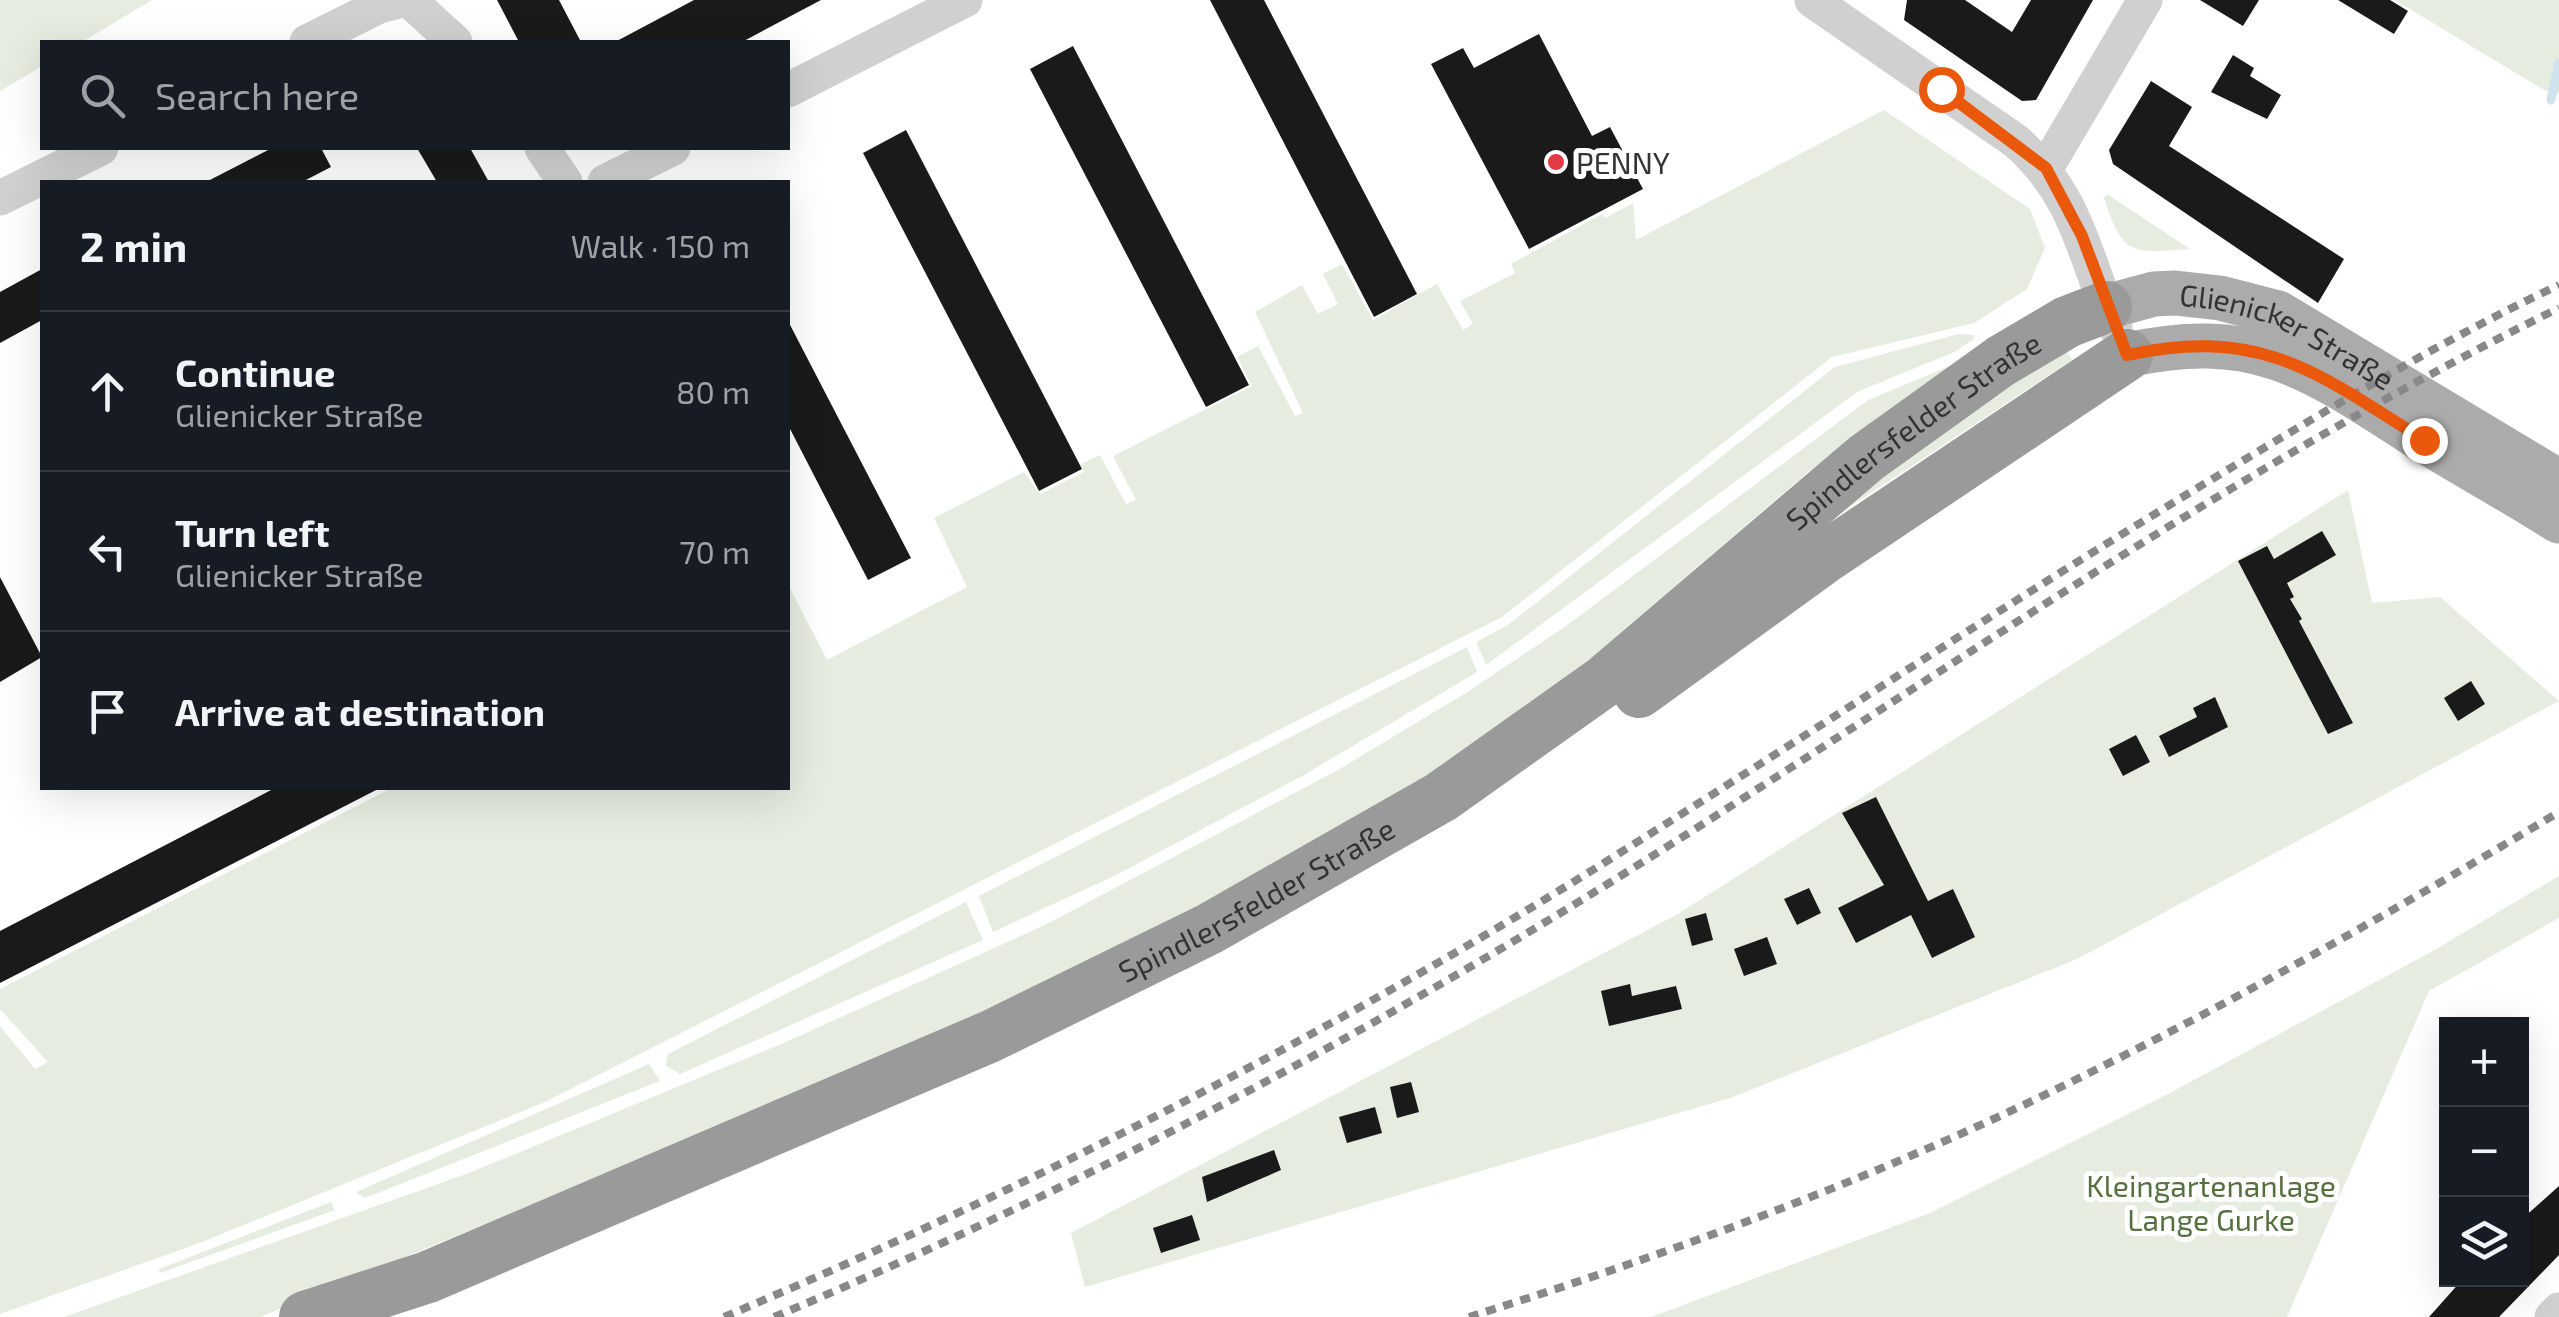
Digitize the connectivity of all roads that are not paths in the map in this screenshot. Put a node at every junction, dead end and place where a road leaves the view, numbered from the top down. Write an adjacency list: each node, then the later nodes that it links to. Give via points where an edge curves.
1 (407, 0): 5 (street, via 379,6); 6 (street)
2 (965, 0): 7 (street)
3 (1812, 0): 11 (street)
4 (2146, 0): 11 (street)
5 (311, 40)
6 (453, 40)
7 (790, 89)
8 (97, 150): 14 (street)
9 (543, 150): 12 (street)
10 (670, 150): 13 (street)
11 (2046, 168): 15 (street, via 2082,236)
12 (564, 180)
13 (609, 180)
14 (0, 198)
15 (2106, 307): 16 (street); 17 (main road, Glienicker Straße, via 2176,293 2278,313); 20 (highway, Spindlersfelder Straße, via 2001,360 1866,458 1603,682 1441,797 1226,919 990,1036 428,1277)
16 (2127, 355): 18 (main road, Glienicker Straße, via 2196,344 2248,348 2298,363); 21 (highway, Spindlersfelder Straße, via 1824,558 1460,822 1228,955 1004,1068)
17 (2559, 482)
18 (2559, 521)
19 (2559, 1310): 22 (street)
20 (305, 1317)
21 (412, 1317)
22 (2552, 1317)

